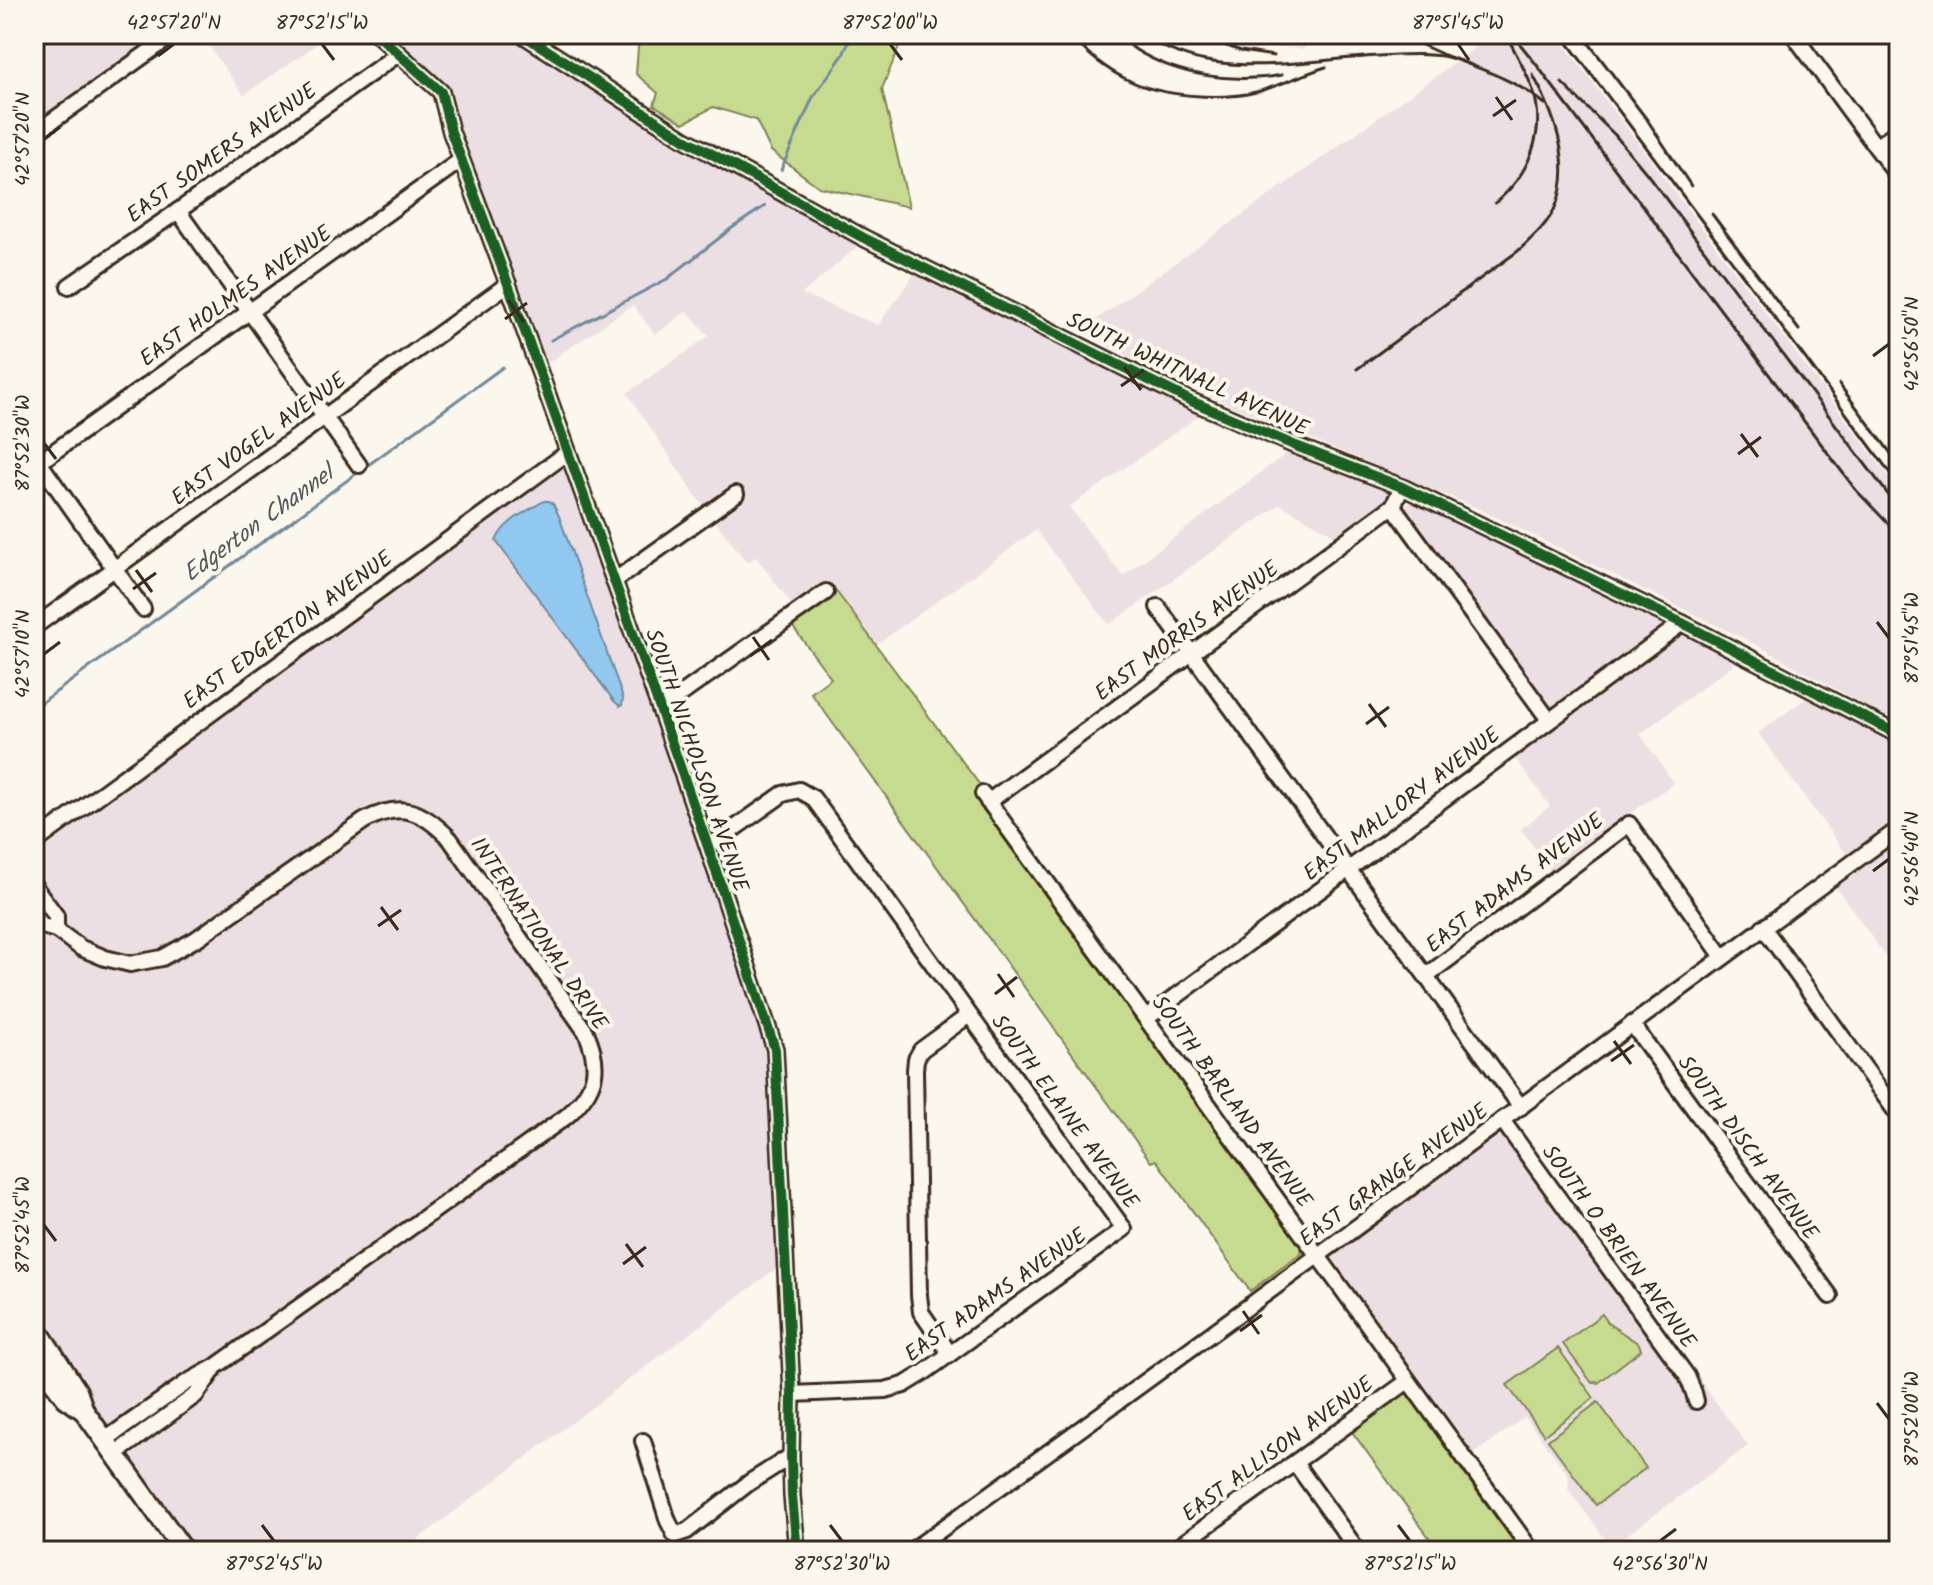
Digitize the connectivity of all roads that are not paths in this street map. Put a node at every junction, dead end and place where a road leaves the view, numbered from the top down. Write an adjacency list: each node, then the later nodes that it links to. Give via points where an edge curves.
1 (174, 34): 7 (street)
2 (377, 34): 5 (street, SOUTH NICHOLSON AVENUE)
3 (522, 34): 19 (street, SOUTH WHITNALL AVENUE, via 683,138 875,244 1197,404)
4 (1798, 36): 8 (street)
5 (398, 54): 9 (street, SOUTH NICHOLSON AVENUE, via 441,92); 11 (street, EAST SOMERS AVENUE)
6 (1899, 130): 8 (street)
7 (34, 134)
8 (1876, 147): 10 (street)
9 (461, 160): 12 (street, SOUTH NICHOLSON AVENUE); 14 (street, EAST HOLMES AVENUE)
10 (1899, 178)
11 (178, 211): 13 (street, EAST SOMERS AVENUE); 14 (street)
12 (508, 284): 15 (street, EAST VOGEL AVENUE); 16 (street, SOUTH NICHOLSON AVENUE)
13 (69, 286)
14 (249, 311): 15 (street); 17 (street, EAST HOLMES AVENUE)
15 (325, 418): 18 (street); 22 (street, EAST VOGEL AVENUE)
16 (567, 453): 23 (street, SOUTH NICHOLSON AVENUE); 35 (street, EAST EDGERTON AVENUE)
17 (36, 461): 22 (street)
18 (359, 465)
19 (1402, 487): 21 (street, EAST MORRIS AVENUE); 27 (street, SOUTH WHITNALL AVENUE)
20 (736, 494): 23 (street)
21 (1393, 506): 29 (street, EAST MORRIS AVENUE); 31 (street)
22 (116, 569): 26 (street); 28 (street, EAST VOGEL AVENUE)
23 (614, 581): 30 (street, SOUTH NICHOLSON AVENUE)
24 (826, 592): 30 (street)
25 (1158, 607): 29 (street)
26 (143, 609)
27 (1682, 623): 31 (street, EAST MALLORY AVENUE); 32 (street, SOUTH WHITNALL AVENUE)
28 (34, 627)
29 (1192, 654): 33 (street, EAST MORRIS AVENUE); 37 (street)
30 (660, 709): 36 (street, SOUTH NICHOLSON AVENUE)
31 (1549, 720): 37 (street, EAST MALLORY AVENUE)
32 (1899, 735)
33 (985, 798): 45 (street, SOUTH BARLAND AVENUE)
34 (1899, 829): 40 (street, EAST GRANGE AVENUE)
35 (34, 843)
36 (708, 847): 44 (street, SOUTH ELAINE AVENUE, via 783,794 799,790 813,798); 57 (street, SOUTH NICHOLSON AVENUE, via 775,1049)
37 (1348, 870): 43 (street); 45 (street, EAST MALLORY AVENUE)
38 (34, 886): 41 (street, via 56,916)
39 (34, 916): 41 (street, INTERNATIONAL DRIVE, via 42,926)
40 (1763, 927): 42 (street, EAST GRANGE AVENUE); 48 (street)
41 (56, 930): 61 (street, INTERNATIONAL DRIVE, via 81,948 124,964 162,958 364,821 402,809 423,816 450,839 586,1032 595,1062 592,1084 567,1116 186,1383)
42 (1723, 957): 43 (street, EAST ADAMS AVENUE, via 1629,824); 46 (street, EAST GRANGE AVENUE)
43 (1426, 976): 47 (street)
44 (969, 1015): 50 (street, SOUTH ELAINE AVENUE); 54 (street, via 921,1050 915,1070 921,1312)
45 (1147, 1018): 51 (street, SOUTH BARLAND AVENUE)
46 (1632, 1024): 47 (street, EAST GRANGE AVENUE); 52 (street, SOUTH DISCH AVENUE)
47 (1521, 1107): 49 (street, EAST GRANGE AVENUE)
48 (1899, 1116)
49 (1502, 1120): 51 (street, EAST GRANGE AVENUE); 58 (street, SOUTH O BRIEN AVENUE, via 1687,1376)
50 (1124, 1229): 54 (street, EAST ADAMS AVENUE)
51 (1318, 1257): 56 (street, SOUTH BARLAND AVENUE); 66 (street, EAST GRANGE AVENUE)
52 (1830, 1296)
53 (34, 1325): 59 (main road, via 77,1391)
54 (950, 1354): 57 (street, EAST ADAMS AVENUE, via 904,1385 885,1390)
55 (34, 1357): 59 (main road, via 66,1398)
56 (1408, 1381): 63 (street, EAST ALLISON AVENUE); 69 (street, SOUTH BARLAND AVENUE)
57 (792, 1394): 62 (street, SOUTH NICHOLSON AVENUE)
58 (1696, 1401)
59 (84, 1411): 61 (main road)
60 (643, 1441): 62 (street, via 675,1535)
61 (110, 1447): 64 (main road)
62 (791, 1456): 65 (street, SOUTH NICHOLSON AVENUE)
63 (1295, 1463): 67 (street, EAST ALLISON AVENUE); 68 (street)
64 (184, 1551)
65 (797, 1551)
66 (911, 1551)
67 (1172, 1551)
68 (1358, 1551)
69 (1532, 1551)

